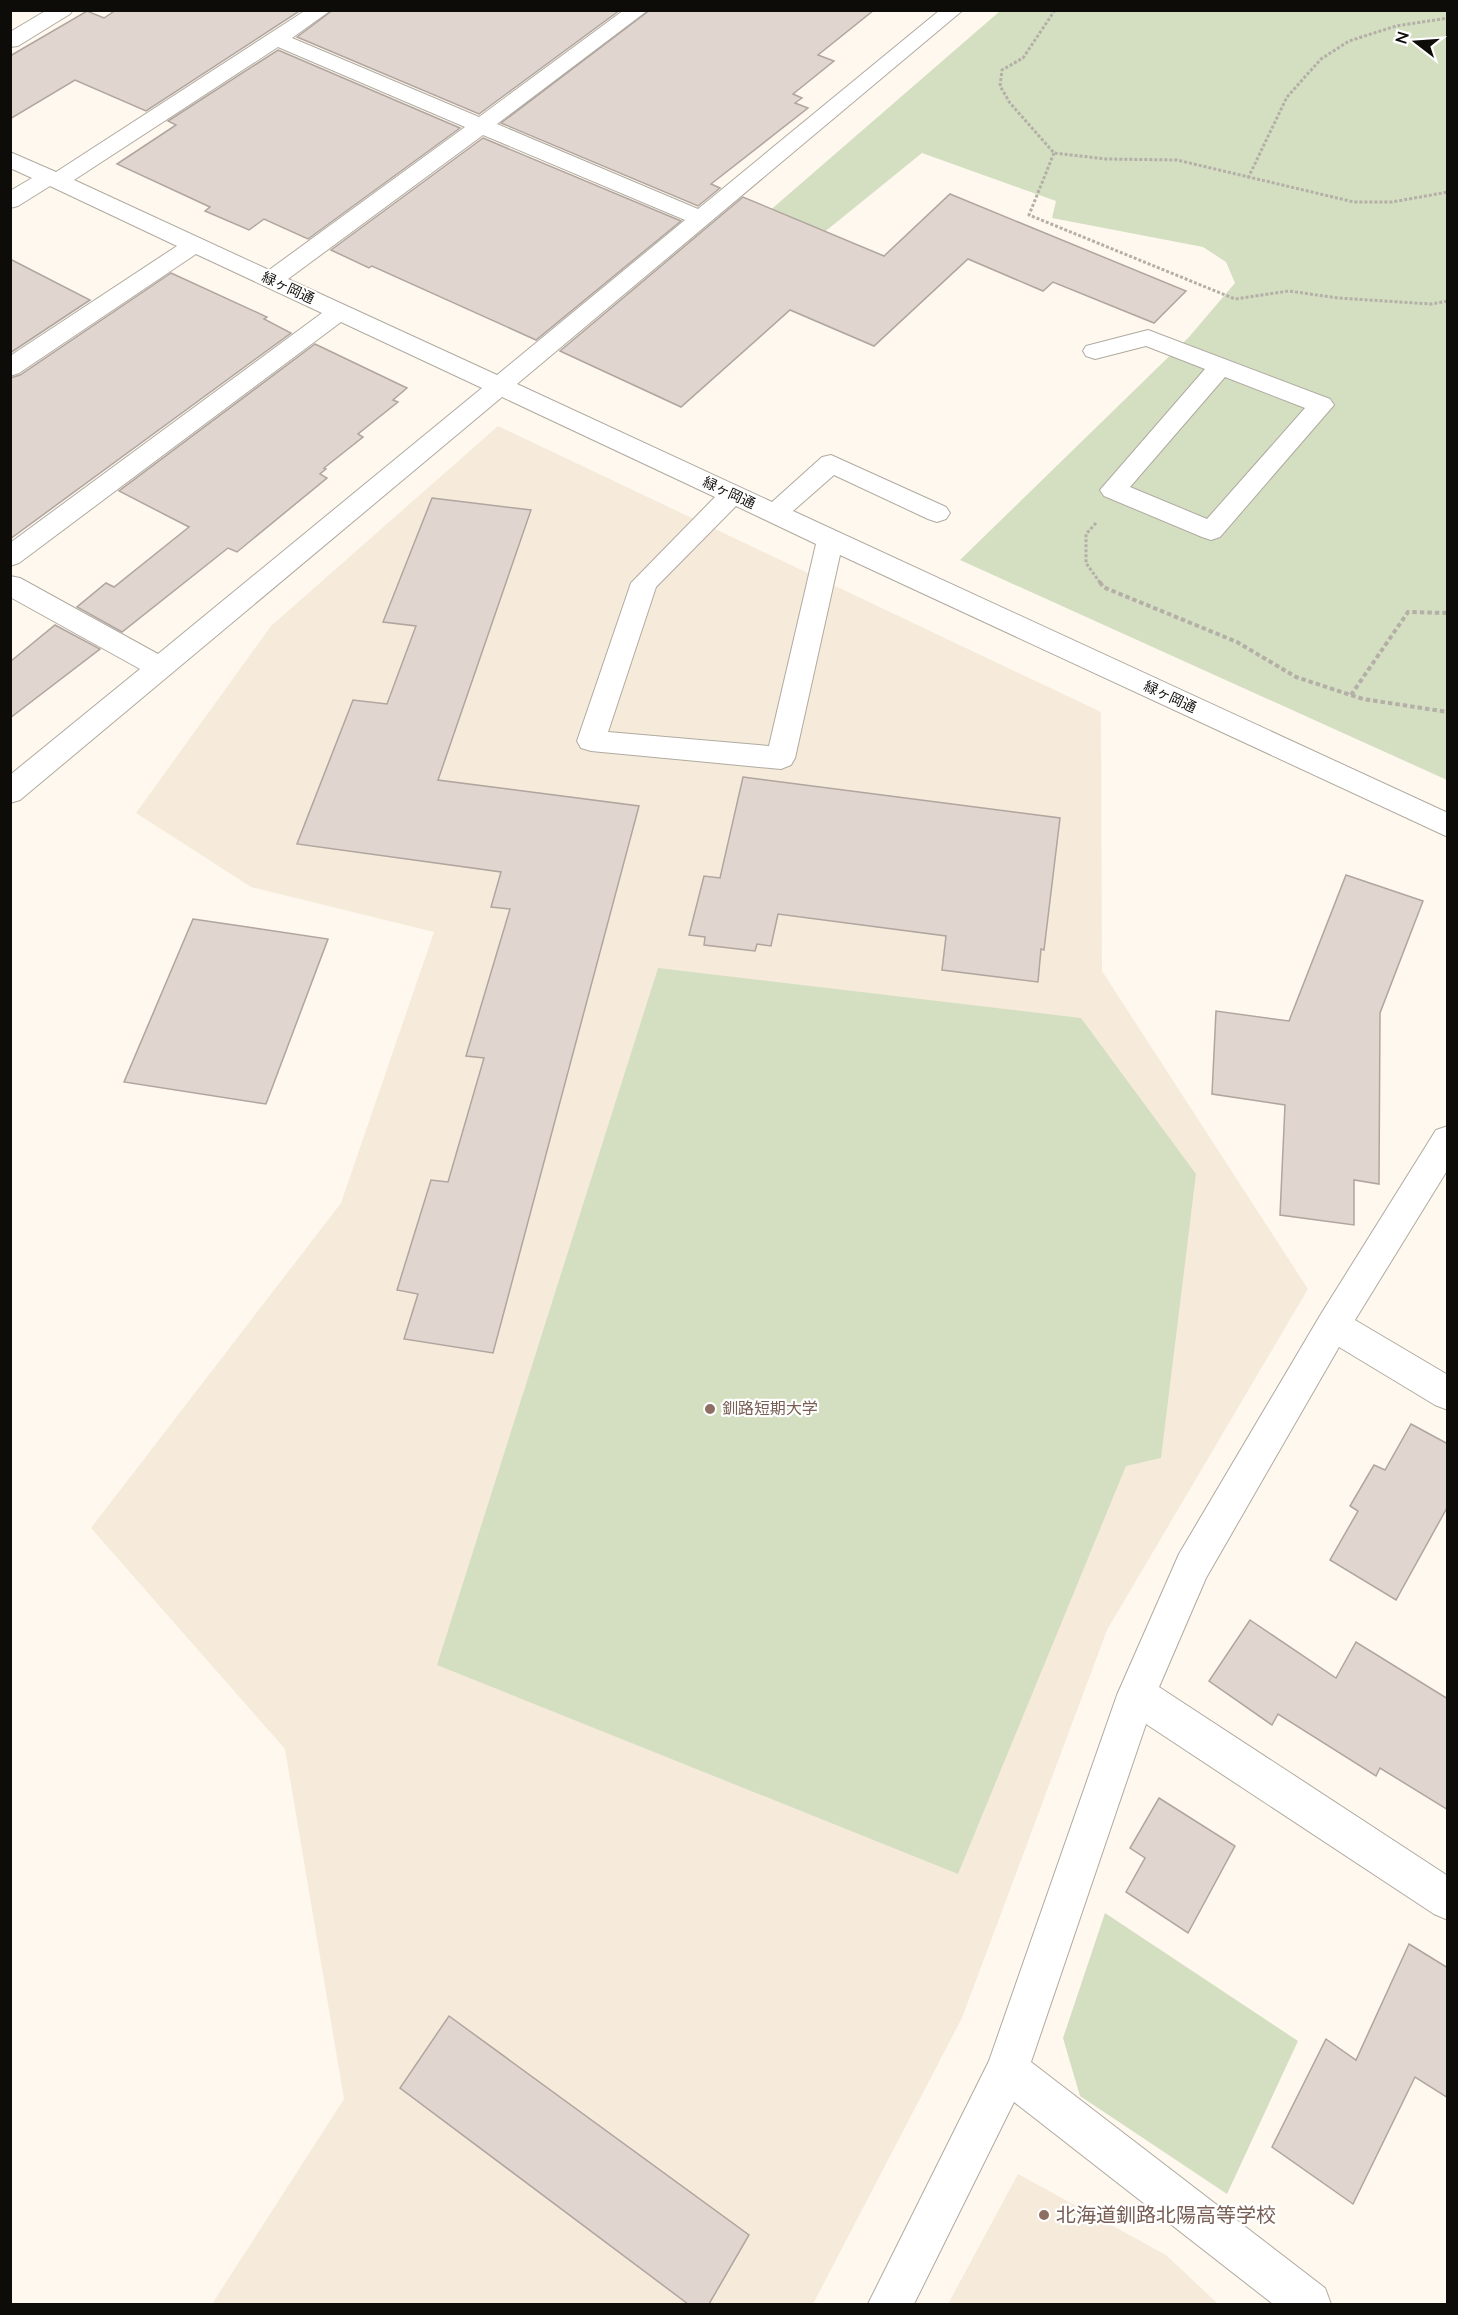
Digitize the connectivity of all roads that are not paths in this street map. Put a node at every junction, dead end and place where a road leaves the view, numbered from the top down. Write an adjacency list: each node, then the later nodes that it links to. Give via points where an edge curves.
1 (63, 10): 6 (street)
2 (321, 10): 5 (street)
3 (638, 10): 7 (street)
4 (952, 10): 11 (street)
5 (277, 39): 7 (street); 9 (street)
6 (10, 41)
7 (479, 127): 11 (street); 13 (street)
8 (10, 159): 9 (street, 緑ヶ岡通)
9 (53, 179): 10 (street); 12 (street, 緑ヶ岡通)
10 (10, 201)
11 (701, 219): 18 (street)
12 (194, 245): 13 (street, 緑ヶ岡通); 17 (street)
13 (271, 280): 14 (street, 緑ヶ岡通)
14 (339, 312): 18 (street, 緑ヶ岡通); 23 (street)
15 (1095, 351): 16 (street, via 1148,338)
16 (1221, 366): 16 (street, via 1113,490 1210,531 1321,405)
17 (10, 368)
18 (499, 386): 19 (street, 緑ヶ岡通); 25 (street)
19 (732, 494): 21 (street, 緑ヶ岡通); 22 (street, via 644,582 591,741 781,758)
20 (937, 513): 21 (street, via 831,463)
21 (774, 514): 22 (street, 緑ヶ岡通)
22 (830, 540): 27 (street, 緑ヶ岡通)
23 (10, 557)
24 (10, 585): 25 (street)
25 (160, 668): 26 (street)
26 (10, 792)
27 (1448, 826)
28 (1448, 1140): 29 (street)
29 (1333, 1325): 30 (street); 31 (street, via 1192,1566)
30 (1448, 1394)
31 (1136, 1695): 32 (street); 33 (street)
32 (1448, 1900)
33 (1006, 2070): 34 (street); 35 (street)
34 (890, 2304)
35 (1309, 2304)

